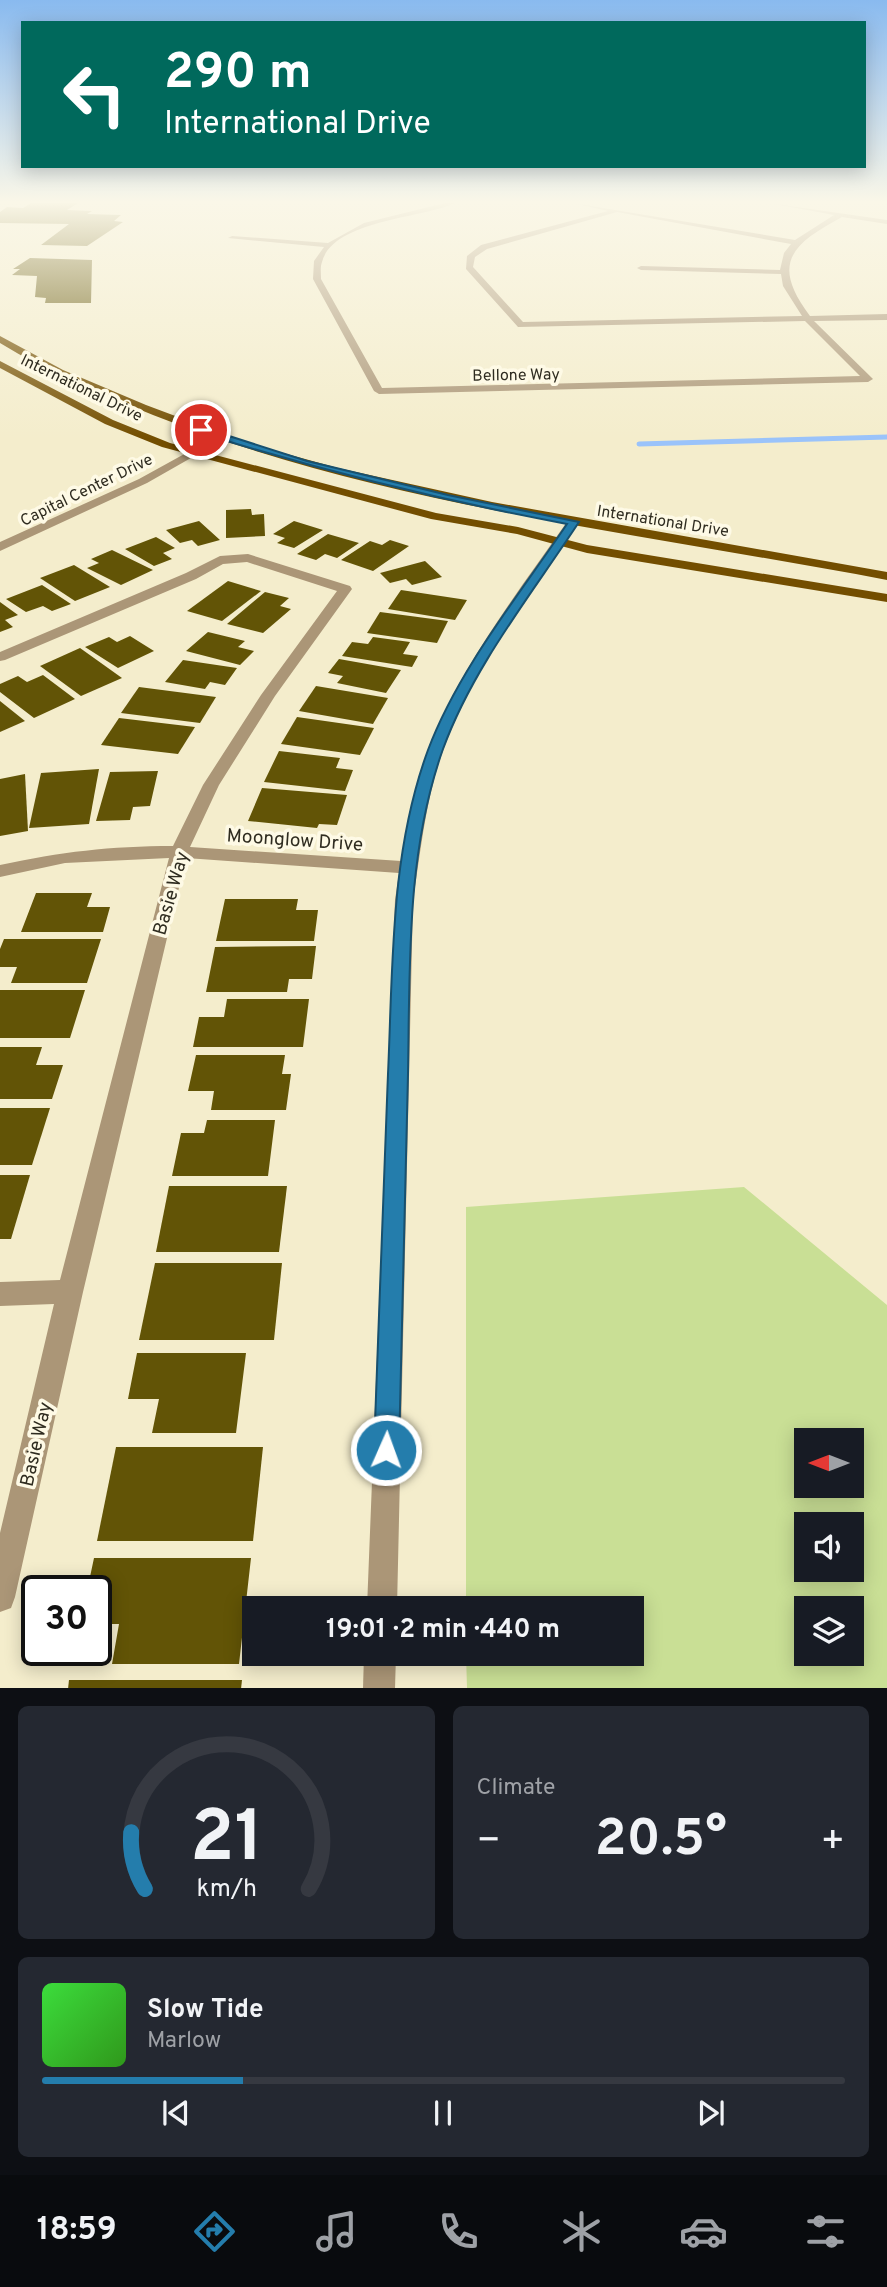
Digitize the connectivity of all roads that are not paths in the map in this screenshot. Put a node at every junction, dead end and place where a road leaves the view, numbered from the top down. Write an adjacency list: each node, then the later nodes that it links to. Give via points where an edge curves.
1 (319, 282): 5 (street, Bellone Way, via 379,391 868,379)
2 (482, 282): 5 (street, via 521,325)
3 (786, 282): 5 (street)
4 (887, 317): 5 (street)
5 (808, 319)
6 (0, 340): 9 (main road, International Drive)
7 (0, 353): 9 (main road)
8 (0, 365): 11 (main road, International Drive, via 109,422)
9 (46, 366): 10 (main road, International Drive)
10 (220, 438): 11 (street, Capital Center Drive); 12 (main road, International Drive, via 448,498)
11 (197, 452): 13 (main road, International Drive, via 435,516); 14 (street, Capital Center Drive)
12 (573, 522): 13 (street); 15 (main road, International Drive)
13 (560, 541): 16 (main road, International Drive); 19 (street, via 476,668 436,748 420,798)
14 (0, 547)
15 (887, 576)
16 (887, 598)
17 (0, 657): 18 (street, Basie Way, via 220,560 248,558 345,589 218,773)
18 (179, 852): 19 (street, Moonglow Drive); 20 (street, Moonglow Drive, via 65,857); 21 (street, Basie Way)
19 (409, 868): 23 (street, via 404,900)
20 (0, 871)
21 (70, 1292): 22 (street); 24 (street, Basie Way)
22 (0, 1294)
23 (382, 1596)
24 (0, 1597)
25 (380, 1666): 26 (street)
26 (379, 1688)

